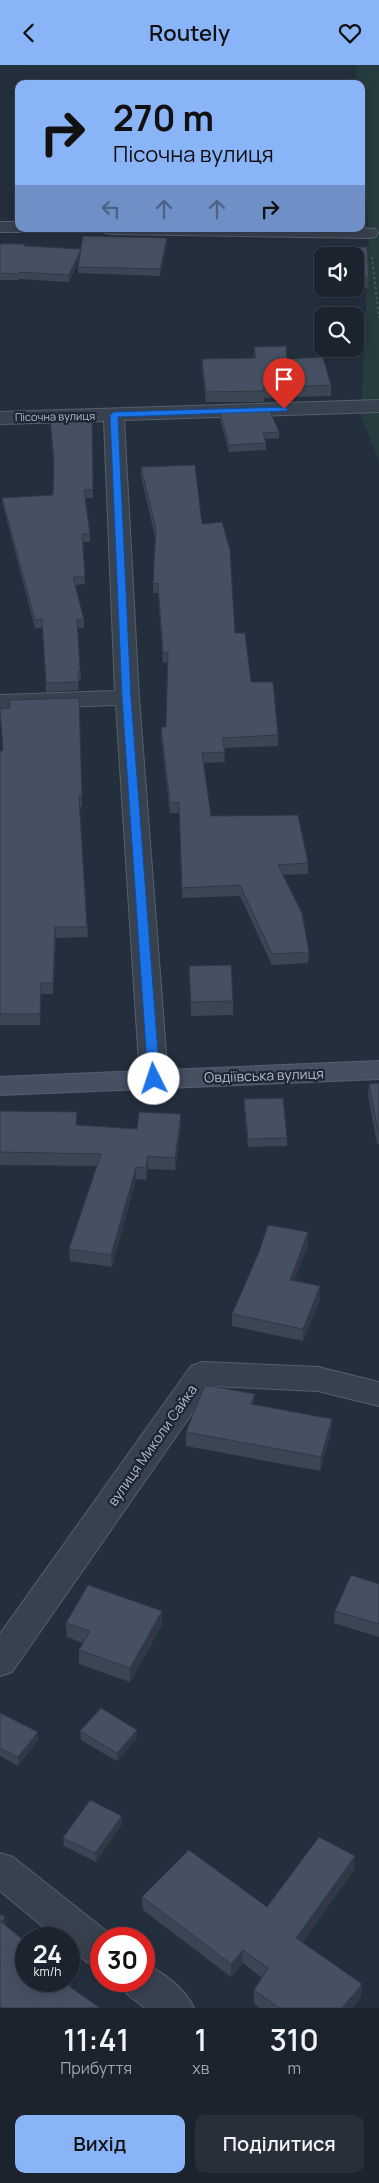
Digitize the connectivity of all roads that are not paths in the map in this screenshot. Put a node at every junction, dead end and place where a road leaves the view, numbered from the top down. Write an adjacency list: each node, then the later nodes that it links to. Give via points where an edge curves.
1 (0, 227): 2 (street)
2 (15, 227)
3 (304, 232): 4 (street)
4 (369, 233)
5 (379, 406): 6 (street, Пісочна вулиця)
6 (114, 415): 7 (street, Пісочна вулиця); 8 (street)
7 (0, 418)
8 (127, 698): 9 (street); 11 (street)
9 (0, 702)
10 (379, 1070): 11 (main road, Овдіївська вулиця)
11 (154, 1079): 12 (main road, Овдіївська вулиця)
12 (0, 1086)
13 (379, 1394): 14 (street, вулиця Миколи Сайка, via 318,1379 202,1374)
14 (0, 1662)
15 (0, 1869): 16 (street)
16 (90, 1941)
17 (154, 1992): 18 (street)
18 (174, 2008)

